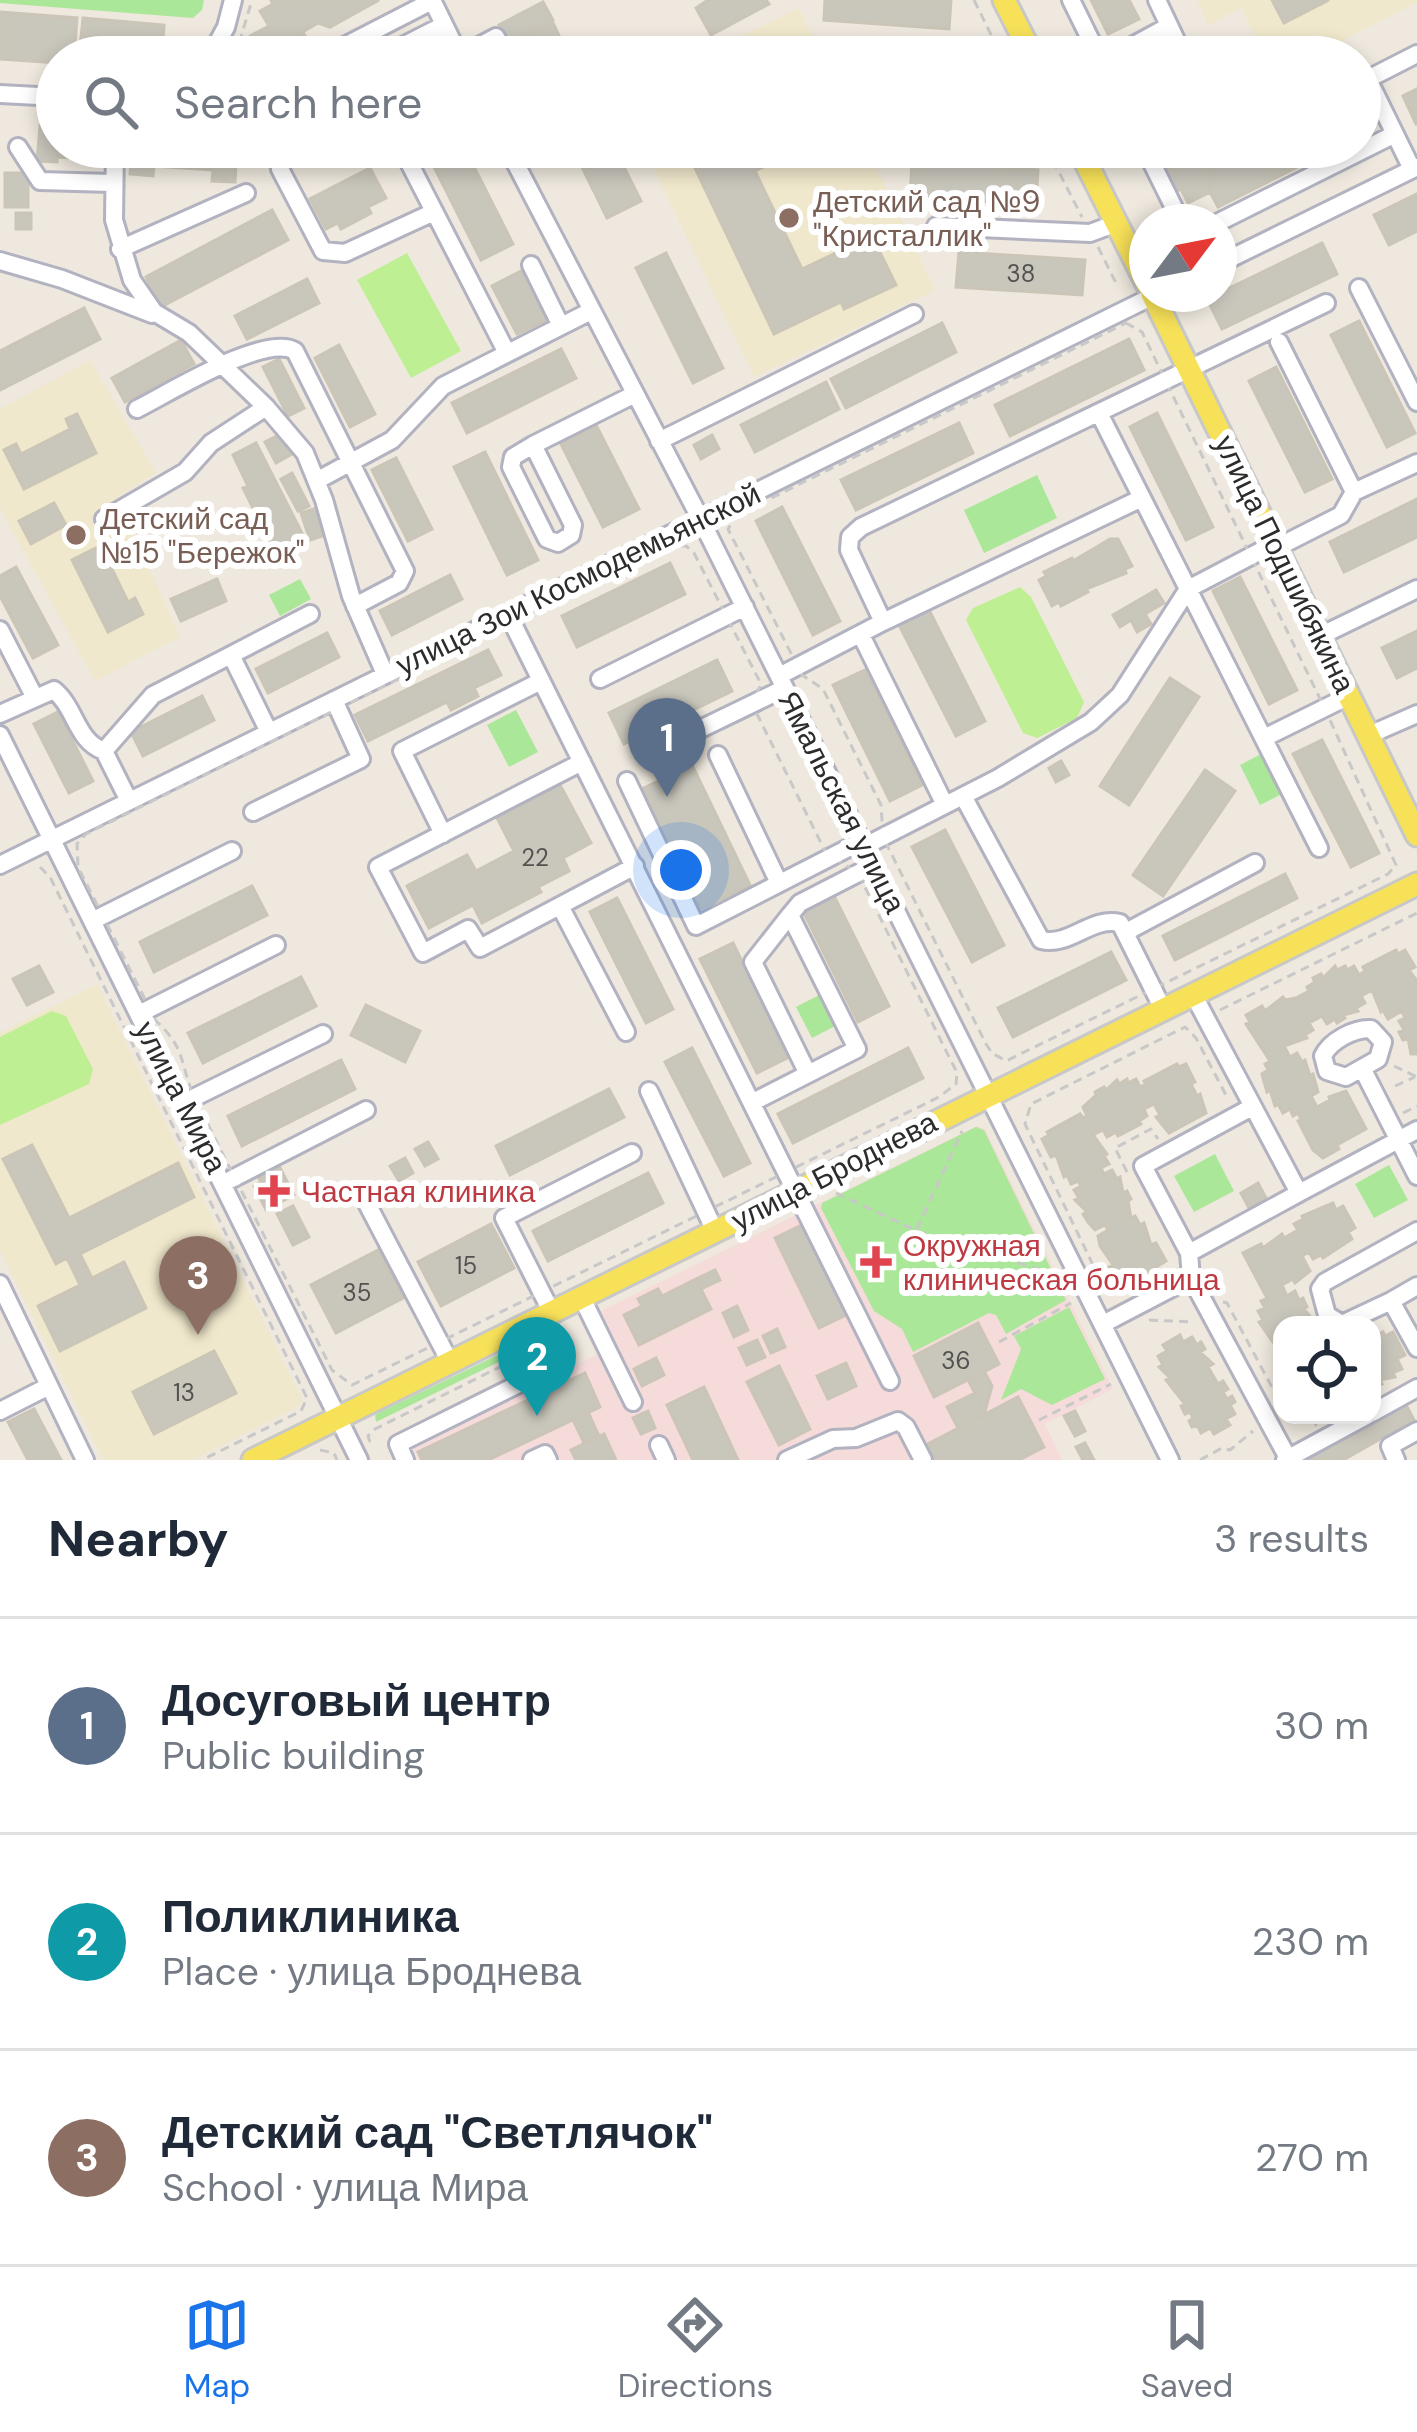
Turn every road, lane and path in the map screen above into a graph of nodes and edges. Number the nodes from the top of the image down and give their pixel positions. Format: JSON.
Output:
{"nodes":[{"id":1,"x":233,"y":0,"type":"edge"},
{"id":2,"x":252,"y":0,"type":"edge"},
{"id":3,"x":432,"y":0,"type":"edge"},
{"id":4,"x":974,"y":0,"type":"edge"},
{"id":5,"x":1004,"y":0,"type":"edge"},
{"id":6,"x":1071,"y":0,"type":"edge"},
{"id":7,"x":1156,"y":0,"type":"edge"},
{"id":8,"x":444,"y":25,"type":"junction"},
{"id":9,"x":1169,"y":26,"type":"junction"},
{"id":10,"x":221,"y":36,"type":"edge"},
{"id":11,"x":241,"y":36,"type":"edge"},
{"id":12,"x":363,"y":36,"type":"edge"},
{"id":13,"x":422,"y":36,"type":"edge"},
{"id":14,"x":450,"y":36,"type":"edge"},
{"id":15,"x":992,"y":36,"type":"edge"},
{"id":16,"x":1022,"y":36,"type":"edge"},
{"id":17,"x":1089,"y":36,"type":"edge"},
{"id":18,"x":1151,"y":36,"type":"edge"},
{"id":19,"x":1174,"y":36,"type":"edge"},
{"id":20,"x":1417,"y":54,"type":"edge"},
{"id":21,"x":1381,"y":70,"type":"edge"},
{"id":22,"x":0,"y":94,"type":"edge"},
{"id":23,"x":36,"y":97,"type":"edge"},
{"id":24,"x":1381,"y":109,"type":"edge"},
{"id":25,"x":1395,"y":134,"type":"junction"},
{"id":26,"x":1381,"y":141,"type":"edge"},
{"id":27,"x":18,"y":147,"type":"dead end"},
{"id":28,"x":113,"y":168,"type":"edge"},
{"id":29,"x":281,"y":168,"type":"edge"},
{"id":30,"x":412,"y":168,"type":"edge"},
{"id":31,"x":518,"y":168,"type":"edge"},
{"id":32,"x":1089,"y":168,"type":"edge"},
{"id":33,"x":1154,"y":168,"type":"edge"},
{"id":34,"x":1327,"y":168,"type":"edge"},
{"id":35,"x":1414,"y":168,"type":"edge"},
{"id":36,"x":112,"y":183,"type":"junction"},
{"id":37,"x":246,"y":193,"type":"dead end"},
{"id":38,"x":1172,"y":204,"type":"edge"},
{"id":39,"x":434,"y":212,"type":"junction"},
{"id":40,"x":1237,"y":213,"type":"edge"},
{"id":41,"x":1117,"y":223,"type":"junction"},
{"id":42,"x":936,"y":226,"type":"dead end"},
{"id":43,"x":1129,"y":247,"type":"edge"},
{"id":44,"x":121,"y":249,"type":"junction"},
{"id":45,"x":1237,"y":255,"type":"edge"},
{"id":46,"x":0,"y":261,"type":"edge"},
{"id":47,"x":531,"y":265,"type":"dead end"},
{"id":48,"x":1359,"y":288,"type":"dead end"},
{"id":49,"x":1326,"y":303,"type":"dead end"},
{"id":50,"x":1129,"y":304,"type":"edge"},
{"id":51,"x":591,"y":310,"type":"junction"},
{"id":52,"x":1162,"y":312,"type":"edge"},
{"id":53,"x":914,"y":314,"type":"dead end"},
{"id":54,"x":164,"y":319,"type":"junction"},
{"id":55,"x":561,"y":326,"type":"junction"},
{"id":56,"x":1280,"y":343,"type":"dead end"},
{"id":57,"x":507,"y":353,"type":"junction"},
{"id":58,"x":222,"y":366,"type":"junction"},
{"id":59,"x":1189,"y":369,"type":"junction"},
{"id":60,"x":1164,"y":381,"type":"junction"},
{"id":61,"x":634,"y":394,"type":"junction"},
{"id":62,"x":1417,"y":403,"type":"edge"},
{"id":63,"x":266,"y":407,"type":"junction"},
{"id":64,"x":137,"y":410,"type":"dead end"},
{"id":65,"x":1099,"y":413,"type":"junction"},
{"id":66,"x":659,"y":441,"type":"junction"},
{"id":67,"x":533,"y":445,"type":"junction"},
{"id":68,"x":352,"y":463,"type":"junction"},
{"id":69,"x":1417,"y":463,"type":"edge"},
{"id":70,"x":318,"y":480,"type":"junction"},
{"id":71,"x":1354,"y":492,"type":"junction"},
{"id":72,"x":1142,"y":498,"type":"junction"},
{"id":73,"x":700,"y":518,"type":"junction"},
{"id":74,"x":104,"y":519,"type":"dead end"},
{"id":75,"x":1275,"y":546,"type":"junction"},
{"id":76,"x":1249,"y":556,"type":"junction"},
{"id":77,"x":1188,"y":589,"type":"junction"},
{"id":78,"x":1417,"y":589,"type":"edge"},
{"id":79,"x":355,"y":606,"type":"junction"},
{"id":80,"x":745,"y":607,"type":"junction"},
{"id":81,"x":310,"y":614,"type":"dead end"},
{"id":82,"x":726,"y":616,"type":"junction"},
{"id":83,"x":510,"y":619,"type":"junction"},
{"id":84,"x":884,"y":622,"type":"junction"},
{"id":85,"x":0,"y":630,"type":"edge"},
{"id":86,"x":860,"y":635,"type":"junction"},
{"id":87,"x":1320,"y":636,"type":"junction"},
{"id":88,"x":231,"y":655,"type":"junction"},
{"id":89,"x":798,"y":667,"type":"junction"},
{"id":90,"x":385,"y":674,"type":"junction"},
{"id":91,"x":600,"y":680,"type":"dead end"},
{"id":92,"x":541,"y":681,"type":"junction"},
{"id":93,"x":782,"y":682,"type":"junction"},
{"id":94,"x":34,"y":696,"type":"junction"},
{"id":95,"x":1349,"y":696,"type":"junction"},
{"id":96,"x":336,"y":704,"type":"junction"},
{"id":97,"x":752,"y":704,"type":"junction"},
{"id":98,"x":1324,"y":707,"type":"junction"},
{"id":99,"x":0,"y":713,"type":"edge"},
{"id":100,"x":1416,"y":713,"type":"edge"},
{"id":101,"x":269,"y":732,"type":"junction"},
{"id":102,"x":0,"y":735,"type":"edge"},
{"id":103,"x":1369,"y":735,"type":"junction"},
{"id":104,"x":1264,"y":738,"type":"junction"},
{"id":105,"x":657,"y":750,"type":"dead end"},
{"id":106,"x":104,"y":751,"type":"junction"},
{"id":107,"x":718,"y":755,"type":"dead end"},
{"id":108,"x":582,"y":762,"type":"junction"},
{"id":109,"x":627,"y":781,"type":"dead end"},
{"id":110,"x":963,"y":796,"type":"junction"},
{"id":111,"x":129,"y":801,"type":"junction"},
{"id":112,"x":945,"y":805,"type":"junction"},
{"id":113,"x":253,"y":812,"type":"dead end"},
{"id":114,"x":442,"y":834,"type":"junction"},
{"id":115,"x":1417,"y":835,"type":"edge"},
{"id":116,"x":883,"y":837,"type":"junction"},
{"id":117,"x":52,"y":840,"type":"junction"},
{"id":118,"x":863,"y":844,"type":"junction"},
{"id":119,"x":1319,"y":848,"type":"dead end"},
{"id":120,"x":232,"y":851,"type":"dead end"},
{"id":121,"x":831,"y":856,"type":"junction"},
{"id":122,"x":1256,"y":863,"type":"dead end"},
{"id":123,"x":34,"y":864,"type":"dead end"},
{"id":124,"x":0,"y":865,"type":"edge"},
{"id":125,"x":634,"y":866,"type":"junction"},
{"id":126,"x":866,"y":869,"type":"junction"},
{"id":127,"x":779,"y":883,"type":"junction"},
{"id":128,"x":1417,"y":884,"type":"edge"},
{"id":129,"x":560,"y":906,"type":"junction"},
{"id":130,"x":1417,"y":913,"type":"edge"},
{"id":131,"x":790,"y":915,"type":"junction"},
{"id":132,"x":98,"y":919,"type":"junction"},
{"id":133,"x":1126,"y":932,"type":"junction"},
{"id":134,"x":276,"y":945,"type":"dead end"},
{"id":135,"x":1193,"y":994,"type":"junction"},
{"id":136,"x":1158,"y":999,"type":"junction"},
{"id":137,"x":144,"y":1012,"type":"junction"},
{"id":138,"x":1222,"y":1026,"type":"dead end"},
{"id":139,"x":626,"y":1032,"type":"dead end"},
{"id":140,"x":323,"y":1034,"type":"dead end"},
{"id":141,"x":1388,"y":1063,"type":"dead end"},
{"id":142,"x":1362,"y":1068,"type":"dead end"},
{"id":143,"x":808,"y":1074,"type":"junction"},
{"id":144,"x":1417,"y":1076,"type":"edge"},
{"id":145,"x":1395,"y":1086,"type":"dead end"},
{"id":146,"x":650,"y":1091,"type":"dead end"},
{"id":147,"x":987,"y":1095,"type":"junction"},
{"id":148,"x":189,"y":1100,"type":"junction"},
{"id":149,"x":753,"y":1102,"type":"junction"},
{"id":150,"x":1417,"y":1106,"type":"edge"},
{"id":151,"x":1252,"y":1107,"type":"junction"},
{"id":152,"x":366,"y":1110,"type":"dead end"},
{"id":153,"x":1398,"y":1116,"type":"dead end"},
{"id":154,"x":1417,"y":1130,"type":"edge"},
{"id":155,"x":958,"y":1133,"type":"dead end"},
{"id":156,"x":1399,"y":1140,"type":"junction"},
{"id":157,"x":632,"y":1153,"type":"dead end"},
{"id":158,"x":1417,"y":1176,"type":"edge"},
{"id":159,"x":230,"y":1180,"type":"junction"},
{"id":160,"x":798,"y":1191,"type":"junction"},
{"id":161,"x":1299,"y":1193,"type":"junction"},
{"id":162,"x":362,"y":1194,"type":"dead end"},
{"id":163,"x":711,"y":1222,"type":"junction"},
{"id":164,"x":917,"y":1231,"type":"junction"},
{"id":165,"x":1417,"y":1231,"type":"edge"},
{"id":166,"x":1189,"y":1253,"type":"junction"},
{"id":167,"x":1059,"y":1275,"type":"dead end"},
{"id":168,"x":1191,"y":1278,"type":"junction"},
{"id":169,"x":0,"y":1284,"type":"edge"},
{"id":170,"x":1417,"y":1286,"type":"edge"},
{"id":171,"x":581,"y":1296,"type":"junction"},
{"id":172,"x":1219,"y":1301,"type":"dead end"},
{"id":173,"x":1391,"y":1301,"type":"junction"},
{"id":174,"x":1072,"y":1302,"type":"dead end"},
{"id":175,"x":544,"y":1307,"type":"junction"},
{"id":176,"x":1131,"y":1319,"type":"dead end"},
{"id":177,"x":1207,"y":1322,"type":"dead end"},
{"id":178,"x":1103,"y":1324,"type":"junction"},
{"id":179,"x":550,"y":1342,"type":"junction"},
{"id":180,"x":999,"y":1342,"type":"dead end"},
{"id":181,"x":1417,"y":1348,"type":"edge"},
{"id":182,"x":445,"y":1352,"type":"junction"},
{"id":183,"x":890,"y":1381,"type":"dead end"},
{"id":184,"x":1113,"y":1383,"type":"dead end"},
{"id":185,"x":49,"y":1386,"type":"junction"},
{"id":186,"x":1417,"y":1388,"type":"edge"},
{"id":187,"x":1273,"y":1389,"type":"edge"},
{"id":188,"x":633,"y":1402,"type":"dead end"},
{"id":189,"x":1381,"y":1408,"type":"edge"},
{"id":190,"x":0,"y":1411,"type":"edge"},
{"id":191,"x":338,"y":1418,"type":"junction"},
{"id":192,"x":1039,"y":1420,"type":"dead end"},
{"id":193,"x":1315,"y":1424,"type":"edge"},
{"id":194,"x":1352,"y":1424,"type":"edge"},
{"id":195,"x":1262,"y":1426,"type":"dead end"},
{"id":196,"x":1417,"y":1430,"type":"edge"},
{"id":197,"x":1313,"y":1435,"type":"dead end"},
{"id":198,"x":371,"y":1444,"type":"dead end"},
{"id":199,"x":316,"y":1450,"type":"dead end"},
{"id":200,"x":1287,"y":1459,"type":"edge"},
{"id":201,"x":85,"y":1460,"type":"edge"},
{"id":202,"x":202,"y":1460,"type":"edge"},
{"id":203,"x":253,"y":1460,"type":"edge"},
{"id":204,"x":337,"y":1460,"type":"edge"},
{"id":205,"x":359,"y":1460,"type":"edge"},
{"id":206,"x":405,"y":1460,"type":"edge"},
{"id":207,"x":532,"y":1460,"type":"edge"},
{"id":208,"x":548,"y":1460,"type":"edge"},
{"id":209,"x":787,"y":1460,"type":"edge"},
{"id":210,"x":923,"y":1460,"type":"edge"},
{"id":211,"x":1170,"y":1460,"type":"edge"},
{"id":212,"x":1200,"y":1460,"type":"edge"},
{"id":213,"x":1396,"y":1460,"type":"edge"}],
"edges":[{"from":1,"to":10,"type":"street"},
{"from":2,"to":11,"type":"path"},
{"from":3,"to":8,"type":"street"},
{"from":3,"to":12,"type":"street"},
{"from":4,"to":15,"type":"path"},
{"from":5,"to":16,"type":"main road"},
{"from":6,"to":17,"type":"street"},
{"from":7,"to":9,"type":"street"},
{"from":8,"to":13,"type":"street"},
{"from":8,"to":14,"type":"street"},
{"from":9,"to":18,"type":"street"},
{"from":9,"to":19,"type":"street"},
{"from":20,"to":21,"type":"street"},
{"from":22,"to":23,"type":"street"},
{"from":24,"to":25,"type":"street"},
{"from":25,"to":26,"type":"street"},
{"from":25,"to":35,"type":"street"},
{"from":27,"to":36,"type":"street"},
{"from":28,"to":36,"type":"street"},
{"from":29,"to":39,"type":"street"},
{"from":30,"to":39,"type":"street"},
{"from":31,"to":51,"type":"street","name":"Ямальская улица"},
{"from":32,"to":41,"type":"main road","name":"улица Подшибякина"},
{"from":33,"to":38,"type":"street"},
{"from":34,"to":40,"type":"street"},
{"from":35,"to":45,"type":"street"},
{"from":36,"to":44,"type":"street"},
{"from":37,"to":44,"type":"street"},
{"from":39,"to":57,"type":"street"},
{"from":41,"to":42,"type":"street"},
{"from":41,"to":43,"type":"main road","name":"улица Подшибякина"},
{"from":44,"to":54,"type":"street"},
{"from":46,"to":54,"type":"street"},
{"from":47,"to":55,"type":"street"},
{"from":48,"to":62,"type":"street"},
{"from":49,"to":59,"type":"street"},
{"from":50,"to":73,"type":"street","name":"улица Зои Космодемьянской"},
{"from":51,"to":55,"type":"street"},
{"from":51,"to":61,"type":"street","name":"Ямальская улица"},
{"from":52,"to":59,"type":"main road","name":"улица Подшибякина"},
{"from":53,"to":66,"type":"street"},
{"from":54,"to":58,"type":"street"},
{"from":55,"to":57,"type":"street"},
{"from":56,"to":71,"type":"street"},
{"from":57,"to":68,"type":"street"},
{"from":58,"to":63,"type":"street"},
{"from":58,"to":64,"type":"street"},
{"from":58,"to":68,"type":"street"},
{"from":59,"to":60,"type":"street"},
{"from":59,"to":75,"type":"main road","name":"улица Подшибякина"},
{"from":60,"to":65,"type":"street"},
{"from":60,"to":76,"type":"path"},
{"from":60,"to":89,"type":"path"},
{"from":61,"to":66,"type":"street","name":"Ямальская улица"},
{"from":61,"to":67,"type":"street"},
{"from":63,"to":70,"type":"street"},
{"from":63,"to":74,"type":"street"},
{"from":65,"to":72,"type":"street"},
{"from":65,"to":84,"type":"street"},
{"from":66,"to":73,"type":"street","name":"Ямальская улица"},
{"from":67,"to":67,"type":"street"},
{"from":68,"to":70,"type":"street"},
{"from":68,"to":79,"type":"street"},
{"from":69,"to":71,"type":"street"},
{"from":70,"to":79,"type":"street"},
{"from":71,"to":75,"type":"street"},
{"from":72,"to":77,"type":"street"},
{"from":72,"to":84,"type":"street"},
{"from":73,"to":80,"type":"street","name":"Ямальская улица"},
{"from":73,"to":83,"type":"street","name":"улица Зои Космодемьянской"},
{"from":75,"to":76,"type":"street"},
{"from":75,"to":87,"type":"main road","name":"улица Подшибякина"},
{"from":76,"to":77,"type":"street"},
{"from":76,"to":98,"type":"path"},
{"from":77,"to":104,"type":"street"},
{"from":77,"to":110,"type":"street"},
{"from":78,"to":87,"type":"street"},
{"from":79,"to":90,"type":"street"},
{"from":80,"to":82,"type":"street"},
{"from":80,"to":93,"type":"street","name":"Ямальская улица"},
{"from":81,"to":88,"type":"street"},
{"from":82,"to":83,"type":"path"},
{"from":82,"to":91,"type":"street"},
{"from":82,"to":97,"type":"path"},
{"from":83,"to":90,"type":"street","name":"улица Зои Космодемьянской"},
{"from":83,"to":92,"type":"street"},
{"from":83,"to":96,"type":"path"},
{"from":84,"to":86,"type":"street"},
{"from":85,"to":94,"type":"street"},
{"from":86,"to":89,"type":"street"},
{"from":86,"to":112,"type":"street"},
{"from":87,"to":95,"type":"main road","name":"улица Подшибякина"},
{"from":88,"to":101,"type":"street"},
{"from":88,"to":106,"type":"street"},
{"from":89,"to":93,"type":"street"},
{"from":89,"to":116,"type":"path"},
{"from":90,"to":96,"type":"street","name":"улица Зои Космодемьянской"},
{"from":92,"to":108,"type":"street"},
{"from":92,"to":114,"type":"street"},
{"from":93,"to":97,"type":"street"},
{"from":93,"to":118,"type":"street","name":"Ямальская улица"},
{"from":94,"to":99,"type":"street"},
{"from":94,"to":106,"type":"street"},
{"from":95,"to":98,"type":"street"},
{"from":95,"to":103,"type":"main road","name":"улица Подшибякина"},
{"from":96,"to":101,"type":"street","name":"улица Зои Космодемьянской"},
{"from":96,"to":113,"type":"street"},
{"from":96,"to":132,"type":"path"},
{"from":97,"to":105,"type":"street"},
{"from":97,"to":121,"type":"path"},
{"from":98,"to":104,"type":"street"},
{"from":98,"to":136,"type":"path"},
{"from":100,"to":103,"type":"street"},
{"from":101,"to":111,"type":"street","name":"улица Зои Космодемьянской"},
{"from":102,"to":117,"type":"street","name":"улица Мира"},
{"from":103,"to":115,"type":"main road","name":"улица Подшибякина"},
{"from":104,"to":119,"type":"street"},
{"from":106,"to":111,"type":"street"},
{"from":107,"to":127,"type":"street"},
{"from":108,"to":114,"type":"street"},
{"from":108,"to":125,"type":"street"},
{"from":109,"to":127,"type":"street"},
{"from":110,"to":112,"type":"street"},
{"from":110,"to":133,"type":"street"},
{"from":111,"to":117,"type":"street","name":"улица Зои Космодемьянской"},
{"from":112,"to":116,"type":"street"},
{"from":114,"to":129,"type":"street"},
{"from":116,"to":118,"type":"street"},
{"from":116,"to":136,"type":"path"},
{"from":117,"to":124,"type":"street","name":"улица Зои Космодемьянской"},
{"from":117,"to":132,"type":"street","name":"улица Мира"},
{"from":118,"to":121,"type":"street"},
{"from":118,"to":126,"type":"street","name":"Ямальская улица"},
{"from":120,"to":132,"type":"street"},
{"from":121,"to":126,"type":"path"},
{"from":121,"to":127,"type":"street"},
{"from":122,"to":133,"type":"street"},
{"from":123,"to":202,"type":"path"},
{"from":125,"to":129,"type":"street"},
{"from":125,"to":149,"type":"street"},
{"from":126,"to":131,"type":"street"},
{"from":126,"to":147,"type":"street","name":"Ямальская улица"},
{"from":126,"to":160,"type":"path"},
{"from":128,"to":135,"type":"main road","name":"улица Броднева"},
{"from":129,"to":139,"type":"street"},
{"from":130,"to":138,"type":"path"},
{"from":131,"to":143,"type":"street"},
{"from":131,"to":143,"type":"street"},
{"from":132,"to":137,"type":"street","name":"улица Мира"},
{"from":132,"to":137,"type":"path"},
{"from":133,"to":136,"type":"street"},
{"from":134,"to":137,"type":"street"},
{"from":135,"to":136,"type":"main road","name":"улица Броднева"},
{"from":135,"to":151,"type":"street"},
{"from":136,"to":147,"type":"main road","name":"улица Броднева"},
{"from":137,"to":148,"type":"street","name":"улица Мира"},
{"from":137,"to":148,"type":"path"},
{"from":140,"to":148,"type":"street"},
{"from":141,"to":144,"type":"path"},
{"from":142,"to":156,"type":"street"},
{"from":143,"to":149,"type":"street"},
{"from":144,"to":145,"type":"path"},
{"from":146,"to":163,"type":"street"},
{"from":147,"to":160,"type":"main road","name":"улица Броднева"},
{"from":147,"to":178,"type":"street","name":"Ямальская улица"},
{"from":148,"to":159,"type":"street","name":"улица Мира"},
{"from":148,"to":159,"type":"path"},
{"from":149,"to":160,"type":"street"},
{"from":150,"to":153,"type":"path"},
{"from":151,"to":161,"type":"street"},
{"from":151,"to":166,"type":"street"},
{"from":152,"to":159,"type":"street"},
{"from":154,"to":156,"type":"street"},
{"from":155,"to":164,"type":"path"},
{"from":156,"to":158,"type":"street"},
{"from":156,"to":161,"type":"street"},
{"from":157,"to":175,"type":"street"},
{"from":159,"to":182,"type":"path"},
{"from":159,"to":191,"type":"street","name":"улица Мира"},
{"from":160,"to":163,"type":"main road","name":"улица Броднева"},
{"from":160,"to":163,"type":"path"},
{"from":160,"to":164,"type":"path"},
{"from":160,"to":183,"type":"street"},
{"from":161,"to":166,"type":"street"},
{"from":162,"to":182,"type":"street"},
{"from":163,"to":171,"type":"main road","name":"улица Броднева"},
{"from":163,"to":175,"type":"path"},
{"from":164,"to":167,"type":"path"},
{"from":165,"to":173,"type":"street"},
{"from":166,"to":168,"type":"street"},
{"from":168,"to":178,"type":"street"},
{"from":168,"to":200,"type":"street"},
{"from":169,"to":185,"type":"street"},
{"from":170,"to":173,"type":"street"},
{"from":171,"to":175,"type":"main road","name":"улица Броднева"},
{"from":171,"to":188,"type":"street"},
{"from":172,"to":187,"type":"path"},
{"from":173,"to":181,"type":"street"},
{"from":174,"to":180,"type":"path"},
{"from":175,"to":179,"type":"street"},
{"from":175,"to":182,"type":"main road","name":"улица Броднева"},
{"from":175,"to":182,"type":"path"},
{"from":176,"to":177,"type":"path"},
{"from":178,"to":211,"type":"street","name":"Ямальская улица"},
{"from":179,"to":198,"type":"path"},
{"from":179,"to":206,"type":"street"},
{"from":182,"to":191,"type":"main road","name":"улица Броднева"},
{"from":184,"to":192,"type":"path"},
{"from":185,"to":190,"type":"street"},
{"from":185,"to":201,"type":"street"},
{"from":186,"to":189,"type":"street"},
{"from":191,"to":203,"type":"main road","name":"улица Броднева"},
{"from":191,"to":205,"type":"street","name":"улица Мира"},
{"from":193,"to":197,"type":"path"},
{"from":194,"to":200,"type":"street"},
{"from":195,"to":212,"type":"path"},
{"from":196,"to":213,"type":"street"},
{"from":199,"to":204,"type":"path"},
{"from":207,"to":208,"type":"street"},
{"from":209,"to":210,"type":"street"}]}
